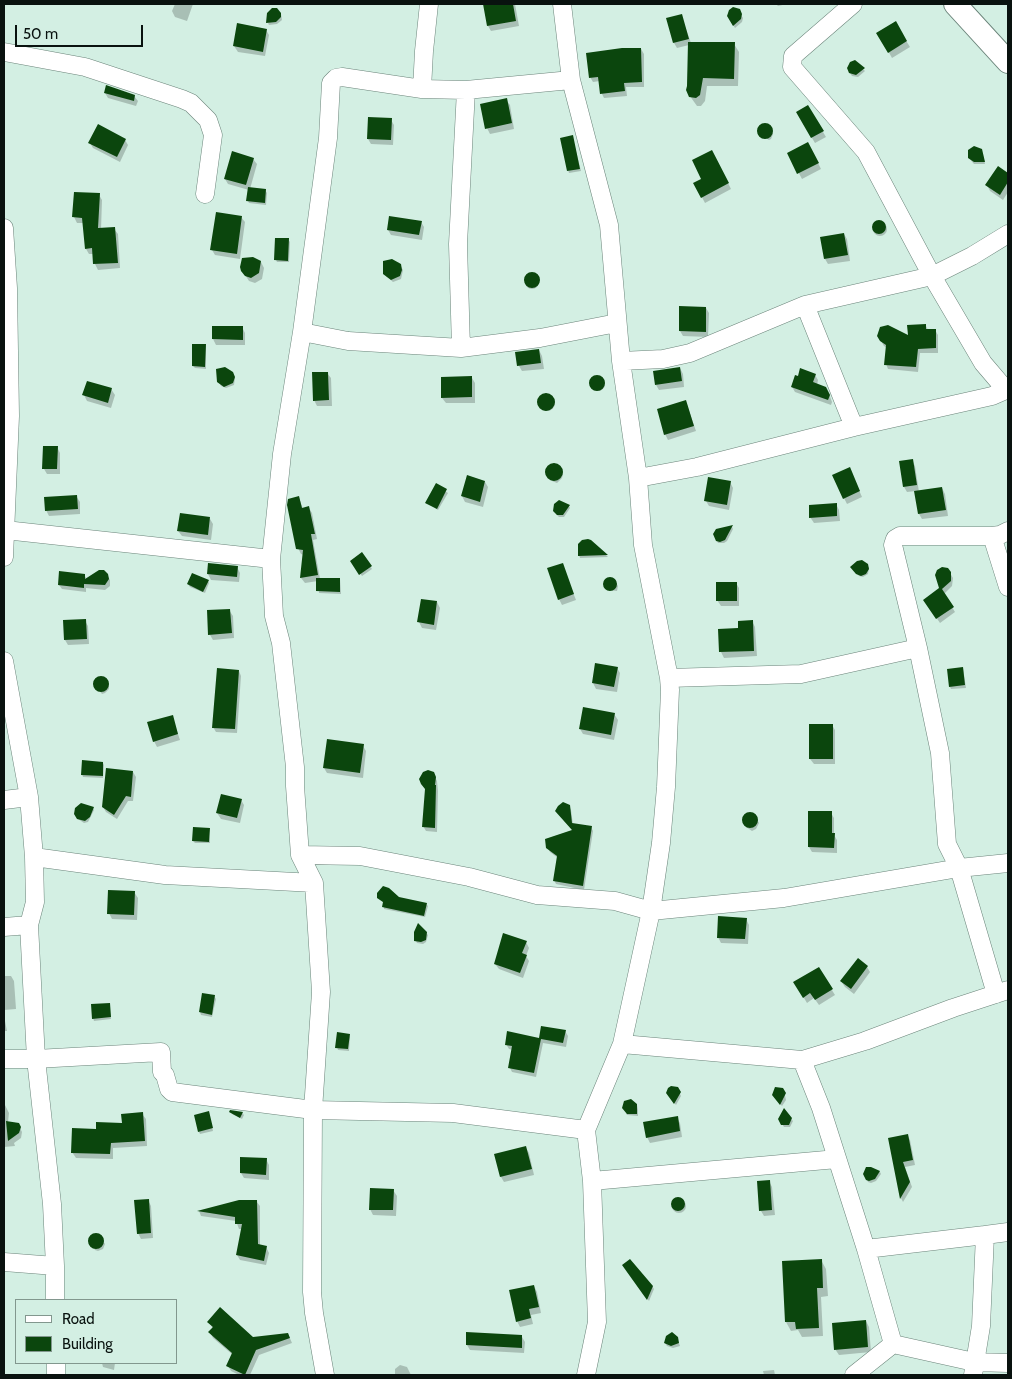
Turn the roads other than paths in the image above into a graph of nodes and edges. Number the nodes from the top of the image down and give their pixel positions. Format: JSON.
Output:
{"nodes":[{"id":1,"x":429,"y":4,"type":"edge"},
{"id":2,"x":562,"y":4,"type":"edge"},
{"id":3,"x":853,"y":4,"type":"edge"},
{"id":4,"x":955,"y":4,"type":"edge"},
{"id":5,"x":4,"y":52,"type":"edge"},
{"id":6,"x":1008,"y":62,"type":"edge"},
{"id":7,"x":571,"y":80,"type":"junction"},
{"id":8,"x":422,"y":89,"type":"junction"},
{"id":9,"x":466,"y":90,"type":"junction"},
{"id":10,"x":205,"y":194,"type":"dead end"},
{"id":11,"x":4,"y":228,"type":"edge"},
{"id":12,"x":1008,"y":234,"type":"edge"},
{"id":13,"x":932,"y":276,"type":"junction"},
{"id":14,"x":805,"y":305,"type":"junction"},
{"id":15,"x":617,"y":323,"type":"junction"},
{"id":16,"x":302,"y":332,"type":"junction"},
{"id":17,"x":6,"y":348,"type":"edge"},
{"id":18,"x":461,"y":348,"type":"junction"},
{"id":19,"x":621,"y":361,"type":"junction"},
{"id":20,"x":1007,"y":390,"type":"edge"},
{"id":21,"x":854,"y":427,"type":"junction"},
{"id":22,"x":638,"y":478,"type":"junction"},
{"id":23,"x":5,"y":530,"type":"junction"},
{"id":24,"x":1000,"y":533,"type":"edge"},
{"id":25,"x":4,"y":556,"type":"edge"},
{"id":26,"x":271,"y":559,"type":"junction"},
{"id":27,"x":1008,"y":586,"type":"edge"},
{"id":28,"x":918,"y":648,"type":"junction"},
{"id":29,"x":4,"y":661,"type":"edge"},
{"id":30,"x":669,"y":678,"type":"junction"},
{"id":31,"x":29,"y":797,"type":"junction"},
{"id":32,"x":4,"y":800,"type":"edge"},
{"id":33,"x":300,"y":855,"type":"junction"},
{"id":34,"x":34,"y":856,"type":"junction"},
{"id":35,"x":1008,"y":863,"type":"edge"},
{"id":36,"x":958,"y":868,"type":"junction"},
{"id":37,"x":314,"y":883,"type":"junction"},
{"id":38,"x":651,"y":911,"type":"junction"},
{"id":39,"x":30,"y":925,"type":"junction"},
{"id":40,"x":4,"y":926,"type":"edge"},
{"id":41,"x":1002,"y":992,"type":"edge"},
{"id":42,"x":622,"y":1044,"type":"junction"},
{"id":43,"x":4,"y":1059,"type":"edge"},
{"id":44,"x":36,"y":1059,"type":"junction"},
{"id":45,"x":802,"y":1060,"type":"junction"},
{"id":46,"x":313,"y":1110,"type":"junction"},
{"id":47,"x":586,"y":1130,"type":"junction"},
{"id":48,"x":838,"y":1159,"type":"junction"},
{"id":49,"x":592,"y":1181,"type":"junction"},
{"id":50,"x":1008,"y":1232,"type":"edge"},
{"id":51,"x":985,"y":1235,"type":"junction"},
{"id":52,"x":866,"y":1249,"type":"junction"},
{"id":53,"x":4,"y":1262,"type":"edge"},
{"id":54,"x":55,"y":1266,"type":"junction"},
{"id":55,"x":55,"y":1299,"type":"edge"},
{"id":56,"x":893,"y":1344,"type":"junction"},
{"id":57,"x":1008,"y":1363,"type":"edge"},
{"id":58,"x":974,"y":1369,"type":"edge"},
{"id":59,"x":326,"y":1375,"type":"edge"},
{"id":60,"x":586,"y":1375,"type":"edge"},
{"id":61,"x":854,"y":1375,"type":"edge"}],
"edges":[{"from":1,"to":8,"type":"street"},
{"from":2,"to":7,"type":"street"},
{"from":3,"to":13,"type":"street"},
{"from":4,"to":6,"type":"street"},
{"from":5,"to":10,"type":"street"},
{"from":7,"to":9,"type":"street"},
{"from":7,"to":15,"type":"street"},
{"from":8,"to":9,"type":"street"},
{"from":8,"to":16,"type":"street"},
{"from":9,"to":18,"type":"street"},
{"from":11,"to":17,"type":"street"},
{"from":12,"to":13,"type":"street"},
{"from":13,"to":14,"type":"street"},
{"from":13,"to":20,"type":"street"},
{"from":14,"to":19,"type":"street"},
{"from":14,"to":21,"type":"street"},
{"from":15,"to":18,"type":"street"},
{"from":15,"to":19,"type":"street"},
{"from":16,"to":18,"type":"street"},
{"from":16,"to":26,"type":"street"},
{"from":17,"to":23,"type":"street"},
{"from":19,"to":22,"type":"street"},
{"from":20,"to":21,"type":"street"},
{"from":21,"to":22,"type":"street"},
{"from":22,"to":30,"type":"street"},
{"from":23,"to":25,"type":"street"},
{"from":23,"to":26,"type":"street"},
{"from":24,"to":27,"type":"street"},
{"from":24,"to":28,"type":"street"},
{"from":26,"to":33,"type":"street"},
{"from":28,"to":30,"type":"street"},
{"from":28,"to":36,"type":"street"},
{"from":29,"to":31,"type":"street"},
{"from":30,"to":38,"type":"street"},
{"from":31,"to":32,"type":"street"},
{"from":31,"to":34,"type":"street"},
{"from":33,"to":37,"type":"street"},
{"from":33,"to":38,"type":"street"},
{"from":34,"to":37,"type":"street"},
{"from":34,"to":39,"type":"street"},
{"from":35,"to":36,"type":"street"},
{"from":36,"to":38,"type":"street"},
{"from":36,"to":41,"type":"street"},
{"from":37,"to":46,"type":"street"},
{"from":38,"to":42,"type":"street"},
{"from":39,"to":40,"type":"street"},
{"from":39,"to":44,"type":"street"},
{"from":41,"to":45,"type":"street"},
{"from":42,"to":45,"type":"street"},
{"from":42,"to":47,"type":"street"},
{"from":43,"to":44,"type":"street"},
{"from":44,"to":46,"type":"street"},
{"from":44,"to":54,"type":"street"},
{"from":45,"to":48,"type":"street"},
{"from":46,"to":47,"type":"street"},
{"from":46,"to":59,"type":"street"},
{"from":47,"to":49,"type":"street"},
{"from":48,"to":49,"type":"street"},
{"from":48,"to":52,"type":"street"},
{"from":49,"to":60,"type":"street"},
{"from":50,"to":51,"type":"street"},
{"from":51,"to":52,"type":"street"},
{"from":51,"to":58,"type":"street"},
{"from":52,"to":56,"type":"street"},
{"from":53,"to":54,"type":"street"},
{"from":54,"to":55,"type":"street"},
{"from":56,"to":58,"type":"street"},
{"from":56,"to":61,"type":"street"},
{"from":57,"to":58,"type":"street"}]}
